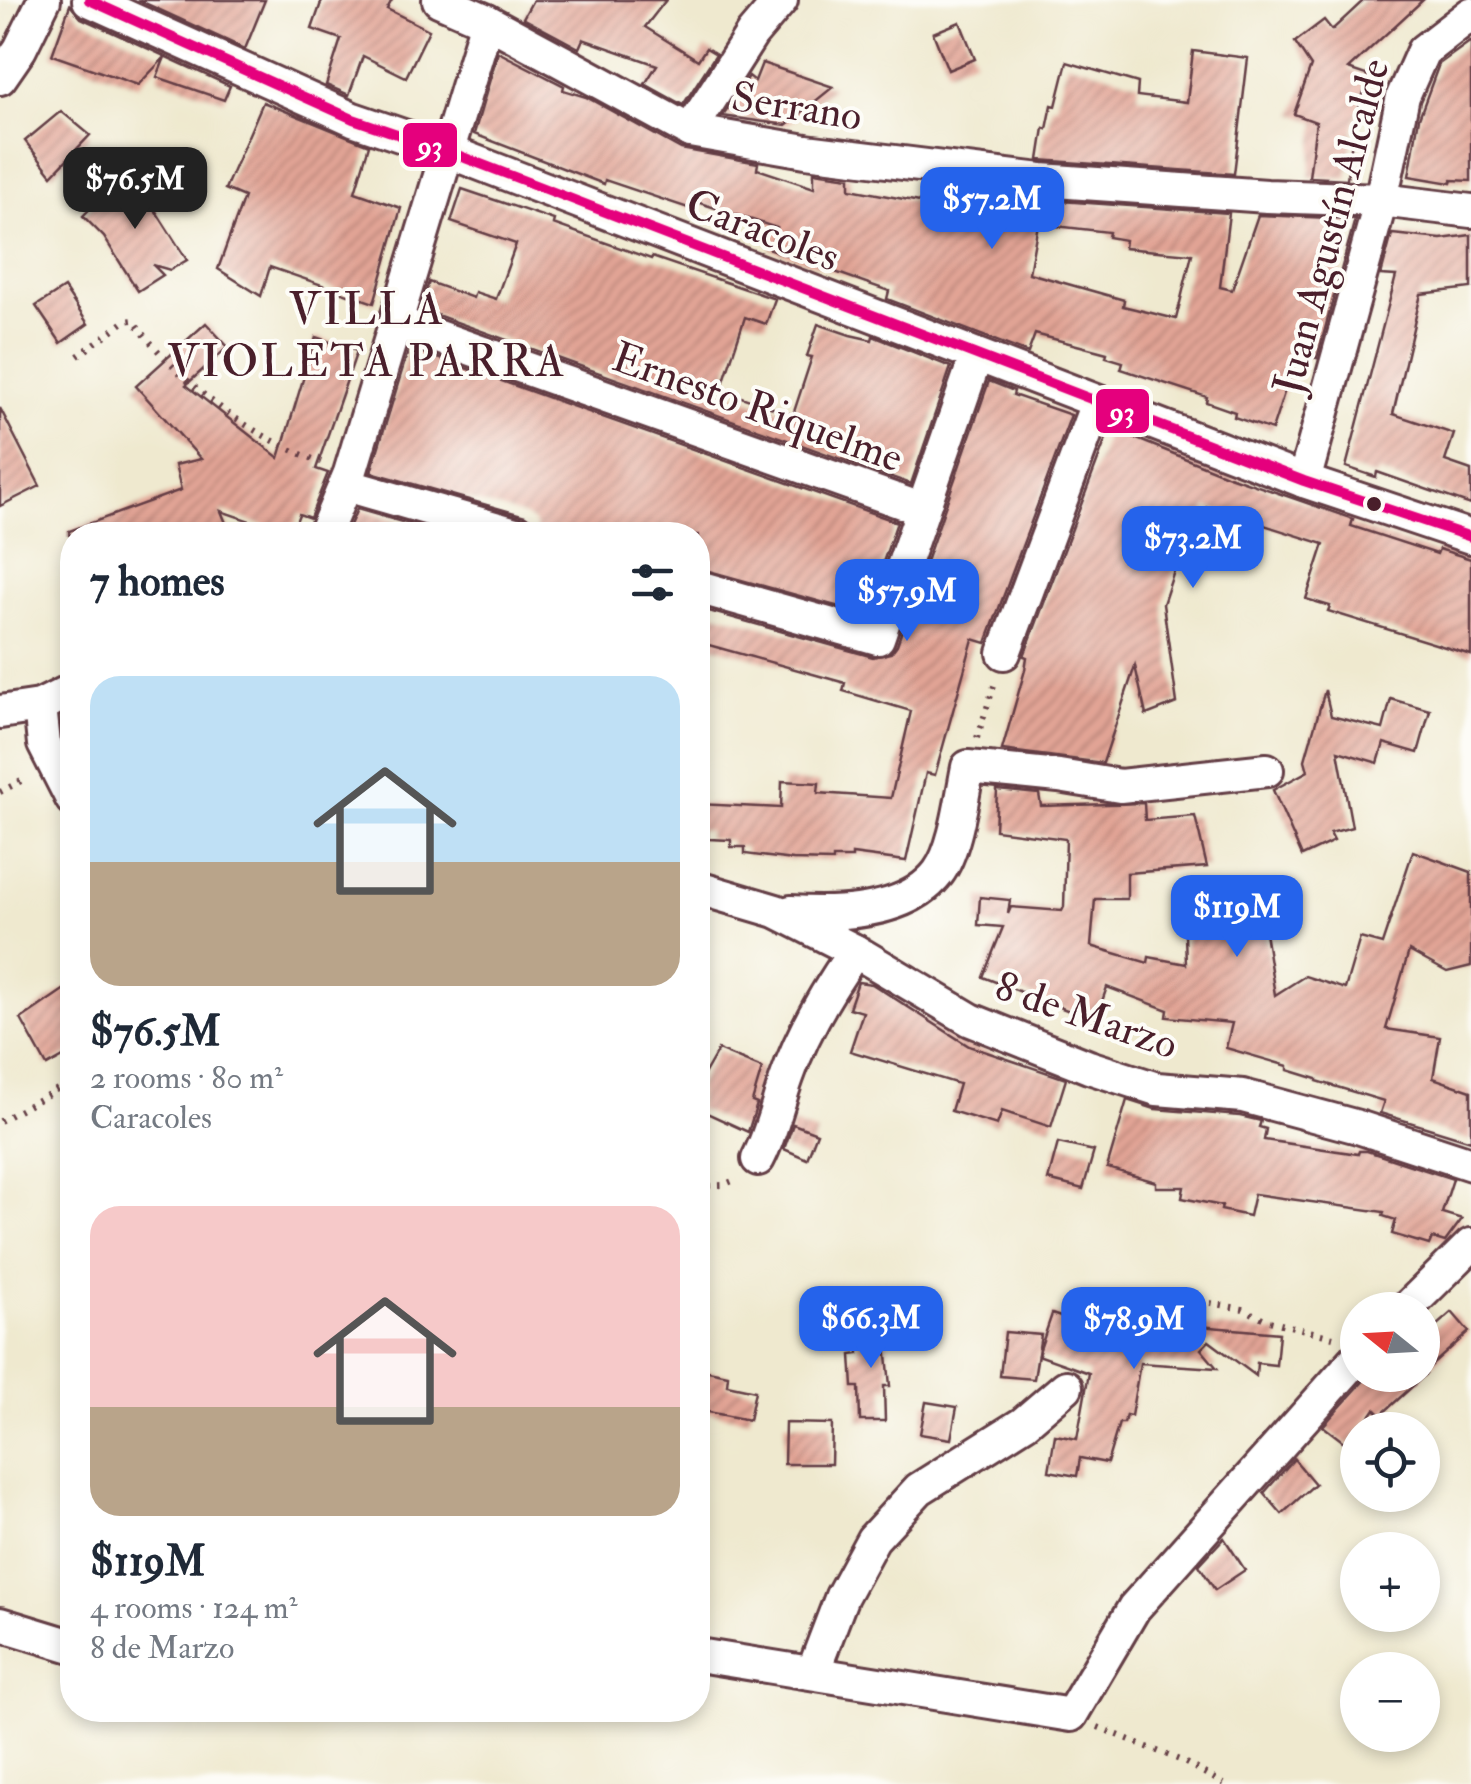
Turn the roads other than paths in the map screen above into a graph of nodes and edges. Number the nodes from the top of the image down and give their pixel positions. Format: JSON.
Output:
{"nodes":[{"id":1,"x":44,"y":0,"type":"edge"},
{"id":2,"x":89,"y":0,"type":"edge"},
{"id":3,"x":439,"y":0,"type":"edge"},
{"id":4,"x":782,"y":0,"type":"edge"},
{"id":5,"x":1471,"y":14,"type":"edge"},
{"id":6,"x":487,"y":21,"type":"junction"},
{"id":7,"x":0,"y":78,"type":"edge"},
{"id":8,"x":690,"y":131,"type":"junction"},
{"id":9,"x":447,"y":151,"type":"junction"},
{"id":10,"x":1380,"y":200,"type":"junction"},
{"id":11,"x":1471,"y":211,"type":"edge"},
{"id":12,"x":396,"y":322,"type":"junction"},
{"id":13,"x":976,"y":357,"type":"junction"},
{"id":14,"x":1097,"y":403,"type":"junction"},
{"id":15,"x":348,"y":479,"type":"junction"},
{"id":16,"x":1304,"y":481,"type":"junction"},
{"id":17,"x":922,"y":509,"type":"junction"},
{"id":18,"x":330,"y":522,"type":"edge"},
{"id":19,"x":479,"y":522,"type":"edge"},
{"id":20,"x":1471,"y":537,"type":"edge"},
{"id":21,"x":710,"y":590,"type":"edge"},
{"id":22,"x":1004,"y":654,"type":"road end"},
{"id":23,"x":60,"y":696,"type":"edge"},
{"id":24,"x":40,"y":706,"type":"junction"},
{"id":25,"x":0,"y":712,"type":"edge"},
{"id":26,"x":1267,"y":770,"type":"dead end"},
{"id":27,"x":60,"y":775,"type":"edge"},
{"id":28,"x":710,"y":892,"type":"edge"},
{"id":29,"x":776,"y":911,"type":"junction"},
{"id":30,"x":856,"y":951,"type":"junction"},
{"id":31,"x":758,"y":1159,"type":"dead end"},
{"id":32,"x":1471,"y":1164,"type":"edge"},
{"id":33,"x":1471,"y":1245,"type":"edge"},
{"id":34,"x":1423,"y":1292,"type":"edge"},
{"id":35,"x":1340,"y":1358,"type":"edge"},
{"id":36,"x":1066,"y":1387,"type":"dead end"},
{"id":37,"x":0,"y":1624,"type":"edge"},
{"id":38,"x":60,"y":1642,"type":"edge"},
{"id":39,"x":710,"y":1657,"type":"edge"},
{"id":40,"x":812,"y":1672,"type":"junction"}],
"edges":[{"from":1,"to":7,"type":"street"},
{"from":2,"to":9,"type":"street","name":"Caracoles"},
{"from":3,"to":6,"type":"street","name":"Serrano"},
{"from":4,"to":8,"type":"street"},
{"from":5,"to":10,"type":"street","name":"Juan Agustín Alcalde"},
{"from":6,"to":8,"type":"street","name":"Serrano"},
{"from":6,"to":9,"type":"street"},
{"from":8,"to":10,"type":"street","name":"Serrano"},
{"from":9,"to":12,"type":"street"},
{"from":9,"to":13,"type":"street","name":"Caracoles"},
{"from":10,"to":11,"type":"street","name":"Serrano"},
{"from":10,"to":16,"type":"street","name":"Juan Agustín Alcalde"},
{"from":12,"to":15,"type":"street"},
{"from":12,"to":17,"type":"street","name":"Ernesto Riquelme"},
{"from":13,"to":14,"type":"street","name":"Caracoles"},
{"from":13,"to":17,"type":"street"},
{"from":14,"to":16,"type":"street","name":"Caracoles"},
{"from":14,"to":22,"type":"street"},
{"from":15,"to":18,"type":"street"},
{"from":15,"to":19,"type":"street"},
{"from":16,"to":20,"type":"street","name":"Caracoles"},
{"from":17,"to":21,"type":"street"},
{"from":23,"to":24,"type":"street"},
{"from":24,"to":25,"type":"street"},
{"from":24,"to":27,"type":"street"},
{"from":26,"to":29,"type":"street"},
{"from":28,"to":29,"type":"street","name":"8 de Marzo"},
{"from":29,"to":30,"type":"street","name":"8 de Marzo"},
{"from":30,"to":31,"type":"street"},
{"from":30,"to":32,"type":"street","name":"8 de Marzo"},
{"from":33,"to":34,"type":"street"},
{"from":35,"to":40,"type":"street"},
{"from":36,"to":40,"type":"street"},
{"from":37,"to":38,"type":"street"},
{"from":39,"to":40,"type":"street"}]}
